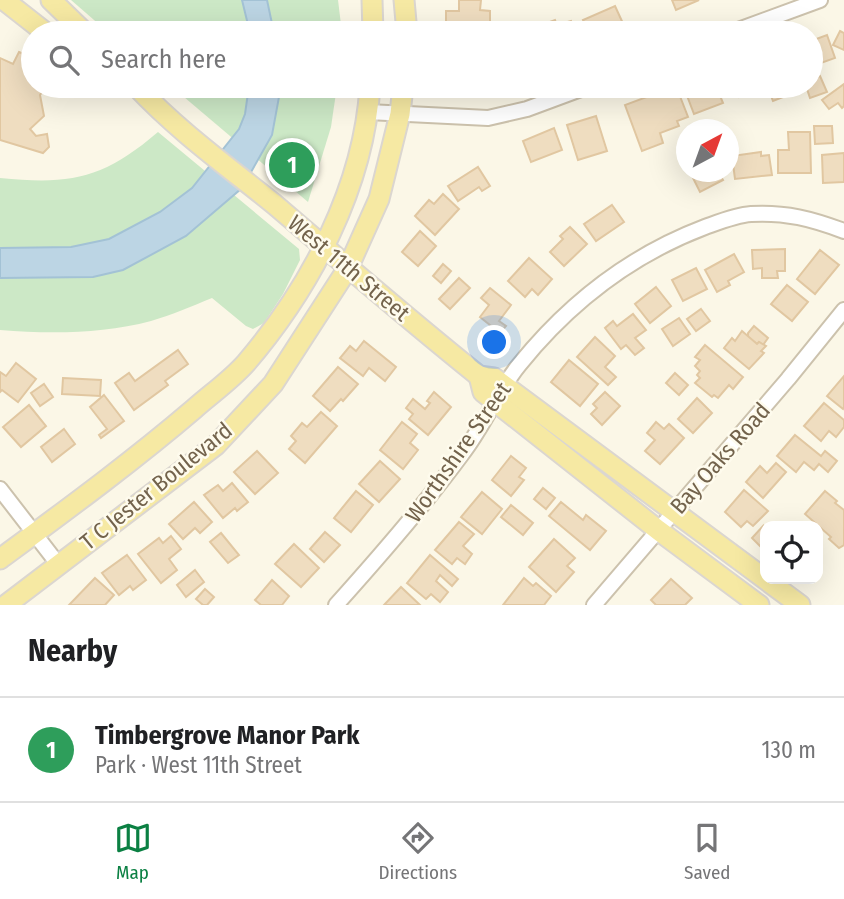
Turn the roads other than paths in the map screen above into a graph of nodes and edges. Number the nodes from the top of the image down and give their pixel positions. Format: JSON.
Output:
{"nodes":[{"id":1,"x":4,"y":0,"type":"edge"},
{"id":2,"x":51,"y":0,"type":"edge"},
{"id":3,"x":372,"y":0,"type":"edge"},
{"id":4,"x":404,"y":0,"type":"edge"},
{"id":5,"x":820,"y":0,"type":"edge"},
{"id":6,"x":31,"y":21,"type":"edge"},
{"id":7,"x":73,"y":21,"type":"edge"},
{"id":8,"x":373,"y":21,"type":"edge"},
{"id":9,"x":406,"y":21,"type":"edge"},
{"id":10,"x":763,"y":21,"type":"edge"},
{"id":11,"x":142,"y":98,"type":"edge"},
{"id":12,"x":147,"y":98,"type":"edge"},
{"id":13,"x":369,"y":98,"type":"edge"},
{"id":14,"x":401,"y":98,"type":"edge"},
{"id":15,"x":557,"y":98,"type":"edge"},
{"id":16,"x":155,"y":106,"type":"junction"},
{"id":17,"x":368,"y":112,"type":"junction"},
{"id":18,"x":400,"y":114,"type":"junction"},
{"id":19,"x":810,"y":218,"type":"junction"},
{"id":20,"x":844,"y":221,"type":"edge"},
{"id":21,"x":844,"y":231,"type":"edge"},
{"id":22,"x":324,"y":247,"type":"junction"},
{"id":23,"x":348,"y":268,"type":"junction"},
{"id":24,"x":844,"y":310,"type":"edge"},
{"id":25,"x":500,"y":394,"type":"junction"},
{"id":26,"x":0,"y":489,"type":"edge"},
{"id":27,"x":673,"y":511,"type":"junction"},
{"id":28,"x":658,"y":530,"type":"junction"},
{"id":29,"x":34,"y":534,"type":"junction"},
{"id":30,"x":0,"y":559,"type":"edge"},
{"id":31,"x":58,"y":564,"type":"junction"},
{"id":32,"x":6,"y":605,"type":"edge"},
{"id":33,"x":336,"y":605,"type":"edge"},
{"id":34,"x":594,"y":605,"type":"edge"},
{"id":35,"x":759,"y":605,"type":"edge"},
{"id":36,"x":800,"y":605,"type":"edge"}],
"edges":[{"from":1,"to":6,"type":"main road"},
{"from":2,"to":7,"type":"main road"},
{"from":3,"to":8,"type":"main road"},
{"from":4,"to":9,"type":"main road"},
{"from":5,"to":10,"type":"street"},
{"from":11,"to":16,"type":"main road","name":"West 11th Street"},
{"from":12,"to":16,"type":"main road","name":"West 11th Street"},
{"from":13,"to":17,"type":"main road","name":"T C Jester Boulevard"},
{"from":14,"to":18,"type":"main road","name":"T C Jester Boulevard"},
{"from":15,"to":18,"type":"street"},
{"from":16,"to":22,"type":"main road","name":"West 11th Street"},
{"from":17,"to":18,"type":"street"},
{"from":17,"to":22,"type":"main road","name":"T C Jester Boulevard"},
{"from":18,"to":23,"type":"main road","name":"T C Jester Boulevard"},
{"from":19,"to":20,"type":"street","name":"Worthshire Street"},
{"from":19,"to":21,"type":"street","name":"Worthshire Street"},
{"from":19,"to":25,"type":"street","name":"Worthshire Street"},
{"from":22,"to":23,"type":"main road","name":"West 11th Street"},
{"from":22,"to":29,"type":"main road","name":"T C Jester Boulevard"},
{"from":23,"to":25,"type":"main road","name":"West 11th Street"},
{"from":23,"to":31,"type":"main road","name":"T C Jester Boulevard"},
{"from":24,"to":27,"type":"street","name":"Bay Oaks Road"},
{"from":25,"to":27,"type":"main road","name":"West 11th Street"},
{"from":25,"to":28,"type":"main road","name":"West 11th Street"},
{"from":25,"to":33,"type":"street","name":"Worthshire Street"},
{"from":26,"to":29,"type":"street"},
{"from":27,"to":28,"type":"street","name":"Bay Oaks Road"},
{"from":27,"to":36,"type":"main road","name":"West 11th Street"},
{"from":28,"to":34,"type":"street","name":"Bay Oaks Road"},
{"from":28,"to":35,"type":"main road","name":"West 11th Street"},
{"from":29,"to":30,"type":"main road","name":"T C Jester Boulevard"},
{"from":29,"to":31,"type":"street"},
{"from":31,"to":32,"type":"main road","name":"T C Jester Boulevard"}]}
